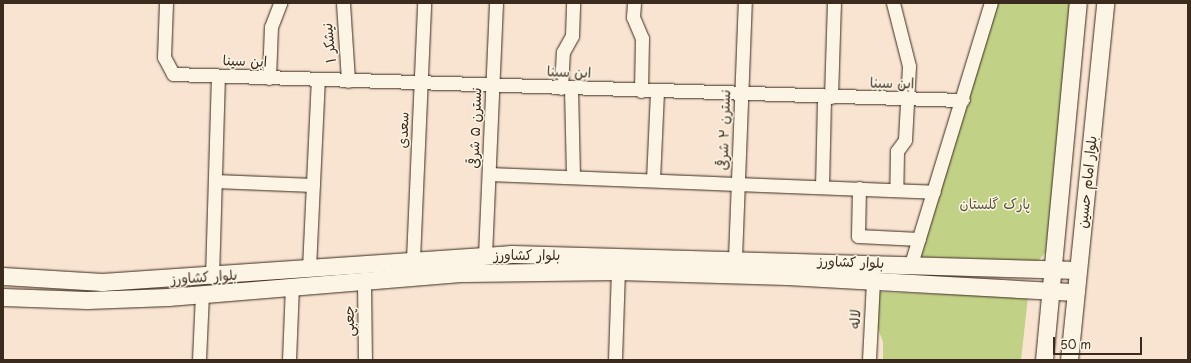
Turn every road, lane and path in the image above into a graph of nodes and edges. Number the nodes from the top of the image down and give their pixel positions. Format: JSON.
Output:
{"nodes":[{"id":1,"x":166,"y":3,"type":"edge"},
{"id":2,"x":280,"y":3,"type":"edge"},
{"id":3,"x":343,"y":3,"type":"edge"},
{"id":4,"x":424,"y":3,"type":"edge"},
{"id":5,"x":496,"y":3,"type":"edge"},
{"id":6,"x":573,"y":3,"type":"edge"},
{"id":7,"x":634,"y":3,"type":"edge"},
{"id":8,"x":745,"y":3,"type":"edge"},
{"id":9,"x":834,"y":3,"type":"edge"},
{"id":10,"x":893,"y":3,"type":"edge"},
{"id":11,"x":991,"y":3,"type":"edge"},
{"id":12,"x":1078,"y":3,"type":"edge"},
{"id":13,"x":1104,"y":3,"type":"edge"},
{"id":14,"x":218,"y":77,"type":"junction"},
{"id":15,"x":269,"y":78,"type":"junction"},
{"id":16,"x":318,"y":80,"type":"junction"},
{"id":17,"x":348,"y":81,"type":"junction"},
{"id":18,"x":421,"y":83,"type":"junction"},
{"id":19,"x":492,"y":85,"type":"junction"},
{"id":20,"x":566,"y":88,"type":"junction"},
{"id":21,"x":641,"y":91,"type":"junction"},
{"id":22,"x":657,"y":92,"type":"junction"},
{"id":23,"x":741,"y":95,"type":"junction"},
{"id":24,"x":827,"y":97,"type":"junction"},
{"id":25,"x":908,"y":99,"type":"junction"},
{"id":26,"x":963,"y":100,"type":"junction"},
{"id":27,"x":489,"y":174,"type":"junction"},
{"id":28,"x":573,"y":177,"type":"junction"},
{"id":29,"x":652,"y":180,"type":"junction"},
{"id":30,"x":215,"y":181,"type":"junction"},
{"id":31,"x":738,"y":183,"type":"junction"},
{"id":32,"x":313,"y":185,"type":"junction"},
{"id":33,"x":822,"y":187,"type":"junction"},
{"id":34,"x":859,"y":188,"type":"junction"},
{"id":35,"x":896,"y":190,"type":"junction"},
{"id":36,"x":934,"y":192,"type":"junction"},
{"id":37,"x":919,"y":239,"type":"junction"},
{"id":38,"x":486,"y":255,"type":"junction"},
{"id":39,"x":735,"y":258,"type":"junction"},
{"id":40,"x":414,"y":259,"type":"junction"},
{"id":41,"x":911,"y":264,"type":"junction"},
{"id":42,"x":309,"y":268,"type":"junction"},
{"id":43,"x":1052,"y":269,"type":"junction"},
{"id":44,"x":1078,"y":270,"type":"junction"},
{"id":45,"x":618,"y":271,"type":"junction"},
{"id":46,"x":3,"y":276,"type":"edge"},
{"id":47,"x":212,"y":277,"type":"junction"},
{"id":48,"x":873,"y":280,"type":"junction"},
{"id":49,"x":364,"y":281,"type":"junction"},
{"id":50,"x":292,"y":286,"type":"junction"},
{"id":51,"x":1051,"y":290,"type":"junction"},
{"id":52,"x":1076,"y":292,"type":"junction"},
{"id":53,"x":202,"y":294,"type":"junction"},
{"id":54,"x":3,"y":297,"type":"edge"},
{"id":55,"x":199,"y":360,"type":"edge"},
{"id":56,"x":289,"y":360,"type":"edge"},
{"id":57,"x":365,"y":360,"type":"edge"},
{"id":58,"x":615,"y":360,"type":"edge"},
{"id":59,"x":869,"y":360,"type":"edge"},
{"id":60,"x":1044,"y":360,"type":"edge"},
{"id":61,"x":1069,"y":360,"type":"edge"}],
"edges":[{"from":1,"to":14,"type":"street","name":"ابن سینا"},
{"from":2,"to":15,"type":"street"},
{"from":3,"to":17,"type":"street","name":"نیشکر ۱"},
{"from":4,"to":18,"type":"street","name":"سعدی"},
{"from":5,"to":19,"type":"street","name":"نسترن ۵ شرقی"},
{"from":6,"to":20,"type":"street"},
{"from":7,"to":21,"type":"street"},
{"from":8,"to":23,"type":"street","name":"نسترن ۲ شرقی"},
{"from":9,"to":24,"type":"street"},
{"from":10,"to":25,"type":"street"},
{"from":11,"to":26,"type":"street"},
{"from":12,"to":43,"type":"main road","name":"بلوار امام حسین"},
{"from":13,"to":44,"type":"main road","name":"بلوار امام حسین"},
{"from":14,"to":15,"type":"street","name":"ابن سینا"},
{"from":14,"to":30,"type":"street"},
{"from":15,"to":16,"type":"street","name":"ابن سینا"},
{"from":16,"to":17,"type":"street","name":"ابن سینا"},
{"from":16,"to":32,"type":"street"},
{"from":17,"to":18,"type":"street","name":"ابن سینا"},
{"from":18,"to":19,"type":"street","name":"ابن سینا"},
{"from":18,"to":40,"type":"street","name":"سعدی"},
{"from":19,"to":20,"type":"street","name":"ابن سینا"},
{"from":19,"to":27,"type":"street","name":"نسترن ۵ شرقی"},
{"from":20,"to":21,"type":"street","name":"ابن سینا"},
{"from":20,"to":28,"type":"street"},
{"from":21,"to":22,"type":"street","name":"ابن سینا"},
{"from":22,"to":23,"type":"street","name":"ابن سینا"},
{"from":22,"to":29,"type":"street"},
{"from":23,"to":24,"type":"street","name":"ابن سینا"},
{"from":23,"to":31,"type":"street","name":"نسترن ۲ شرقی"},
{"from":24,"to":25,"type":"street","name":"ابن سینا"},
{"from":24,"to":33,"type":"street"},
{"from":25,"to":26,"type":"street","name":"ابن سینا"},
{"from":25,"to":35,"type":"street"},
{"from":26,"to":36,"type":"street"},
{"from":27,"to":28,"type":"street"},
{"from":27,"to":38,"type":"street","name":"نسترن ۵ شرقی"},
{"from":28,"to":29,"type":"street"},
{"from":29,"to":31,"type":"street"},
{"from":30,"to":32,"type":"street"},
{"from":30,"to":47,"type":"street"},
{"from":31,"to":33,"type":"street"},
{"from":31,"to":39,"type":"street","name":"نسترن ۲ شرقی"},
{"from":32,"to":42,"type":"street"},
{"from":33,"to":34,"type":"street"},
{"from":34,"to":35,"type":"street"},
{"from":34,"to":37,"type":"street"},
{"from":35,"to":36,"type":"street"},
{"from":36,"to":37,"type":"street"},
{"from":37,"to":41,"type":"street"},
{"from":38,"to":39,"type":"main road","name":"بلوار کشاورز"},
{"from":38,"to":40,"type":"main road","name":"بلوار کشاورز"},
{"from":39,"to":41,"type":"main road","name":"بلوار کشاورز"},
{"from":40,"to":42,"type":"main road","name":"بلوار کشاورز"},
{"from":41,"to":43,"type":"main road","name":"بلوار کشاورز"},
{"from":42,"to":47,"type":"main road","name":"بلوار کشاورز"},
{"from":43,"to":44,"type":"main road","name":"بلوار کشاورز"},
{"from":43,"to":51,"type":"main road","name":"بلوار امام حسین"},
{"from":44,"to":52,"type":"main road","name":"بلوار امام حسین"},
{"from":45,"to":48,"type":"main road","name":"بلوار کشاورز"},
{"from":45,"to":49,"type":"main road","name":"بلوار کشاورز"},
{"from":45,"to":58,"type":"street"},
{"from":46,"to":47,"type":"main road","name":"بلوار کشاورز"},
{"from":48,"to":51,"type":"main road","name":"بلوار کشاورز"},
{"from":48,"to":59,"type":"street","name":"لاله"},
{"from":49,"to":50,"type":"main road","name":"بلوار کشاورز"},
{"from":49,"to":57,"type":"street","name":"چعبی"},
{"from":50,"to":53,"type":"main road","name":"بلوار کشاورز"},
{"from":50,"to":56,"type":"street"},
{"from":51,"to":52,"type":"main road","name":"بلوار کشاورز"},
{"from":51,"to":60,"type":"main road","name":"بلوار امام حسین"},
{"from":52,"to":61,"type":"main road","name":"بلوار امام حسین"},
{"from":53,"to":54,"type":"main road","name":"بلوار کشاورز"},
{"from":53,"to":55,"type":"street"}]}
